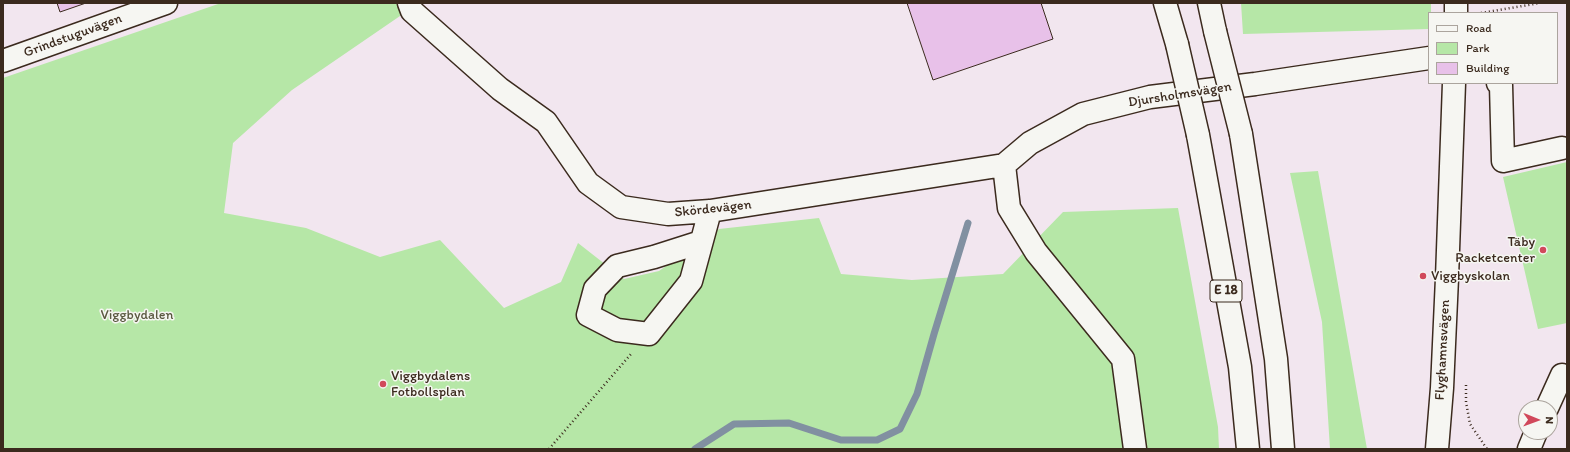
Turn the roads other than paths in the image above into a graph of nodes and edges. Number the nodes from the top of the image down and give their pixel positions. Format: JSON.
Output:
{"nodes":[{"id":1,"x":166,"y":3,"type":"edge"},
{"id":2,"x":409,"y":3,"type":"edge"},
{"id":3,"x":1165,"y":3,"type":"edge"},
{"id":4,"x":1209,"y":3,"type":"edge"},
{"id":5,"x":1214,"y":3,"type":"edge"},
{"id":6,"x":1215,"y":30,"type":"junction"},
{"id":7,"x":1428,"y":58,"type":"edge"},
{"id":8,"x":3,"y":61,"type":"edge"},
{"id":9,"x":1454,"y":84,"type":"edge"},
{"id":10,"x":1500,"y":84,"type":"edge"},
{"id":11,"x":1562,"y":148,"type":"dead end"},
{"id":12,"x":1004,"y":165,"type":"junction"},
{"id":13,"x":710,"y":211,"type":"junction"},
{"id":14,"x":701,"y":242,"type":"junction"},
{"id":15,"x":1562,"y":375,"type":"dead end"},
{"id":16,"x":1551,"y":400,"type":"edge"},
{"id":17,"x":1135,"y":449,"type":"edge"},
{"id":18,"x":1248,"y":449,"type":"edge"},
{"id":19,"x":1283,"y":449,"type":"edge"},
{"id":20,"x":1437,"y":449,"type":"edge"}],
"edges":[{"from":1,"to":8,"type":"main road","name":"Grindstuguvägen"},
{"from":2,"to":13,"type":"main road","name":"Skördevägen"},
{"from":3,"to":18,"type":"main road","number":"E 18","bridge":true},
{"from":4,"to":6,"type":"main road"},
{"from":5,"to":6,"type":"main road"},
{"from":6,"to":19,"type":"main road","bridge":true},
{"from":7,"to":12,"type":"main road","name":"Djursholmsvägen"},
{"from":9,"to":20,"type":"main road","name":"Flyghamnsvägen"},
{"from":10,"to":11,"type":"main road"},
{"from":12,"to":13,"type":"main road","name":"Skördevägen"},
{"from":12,"to":17,"type":"main road"},
{"from":13,"to":14,"type":"main road"},
{"from":14,"to":14,"type":"main road"},
{"from":15,"to":16,"type":"main road"}]}
